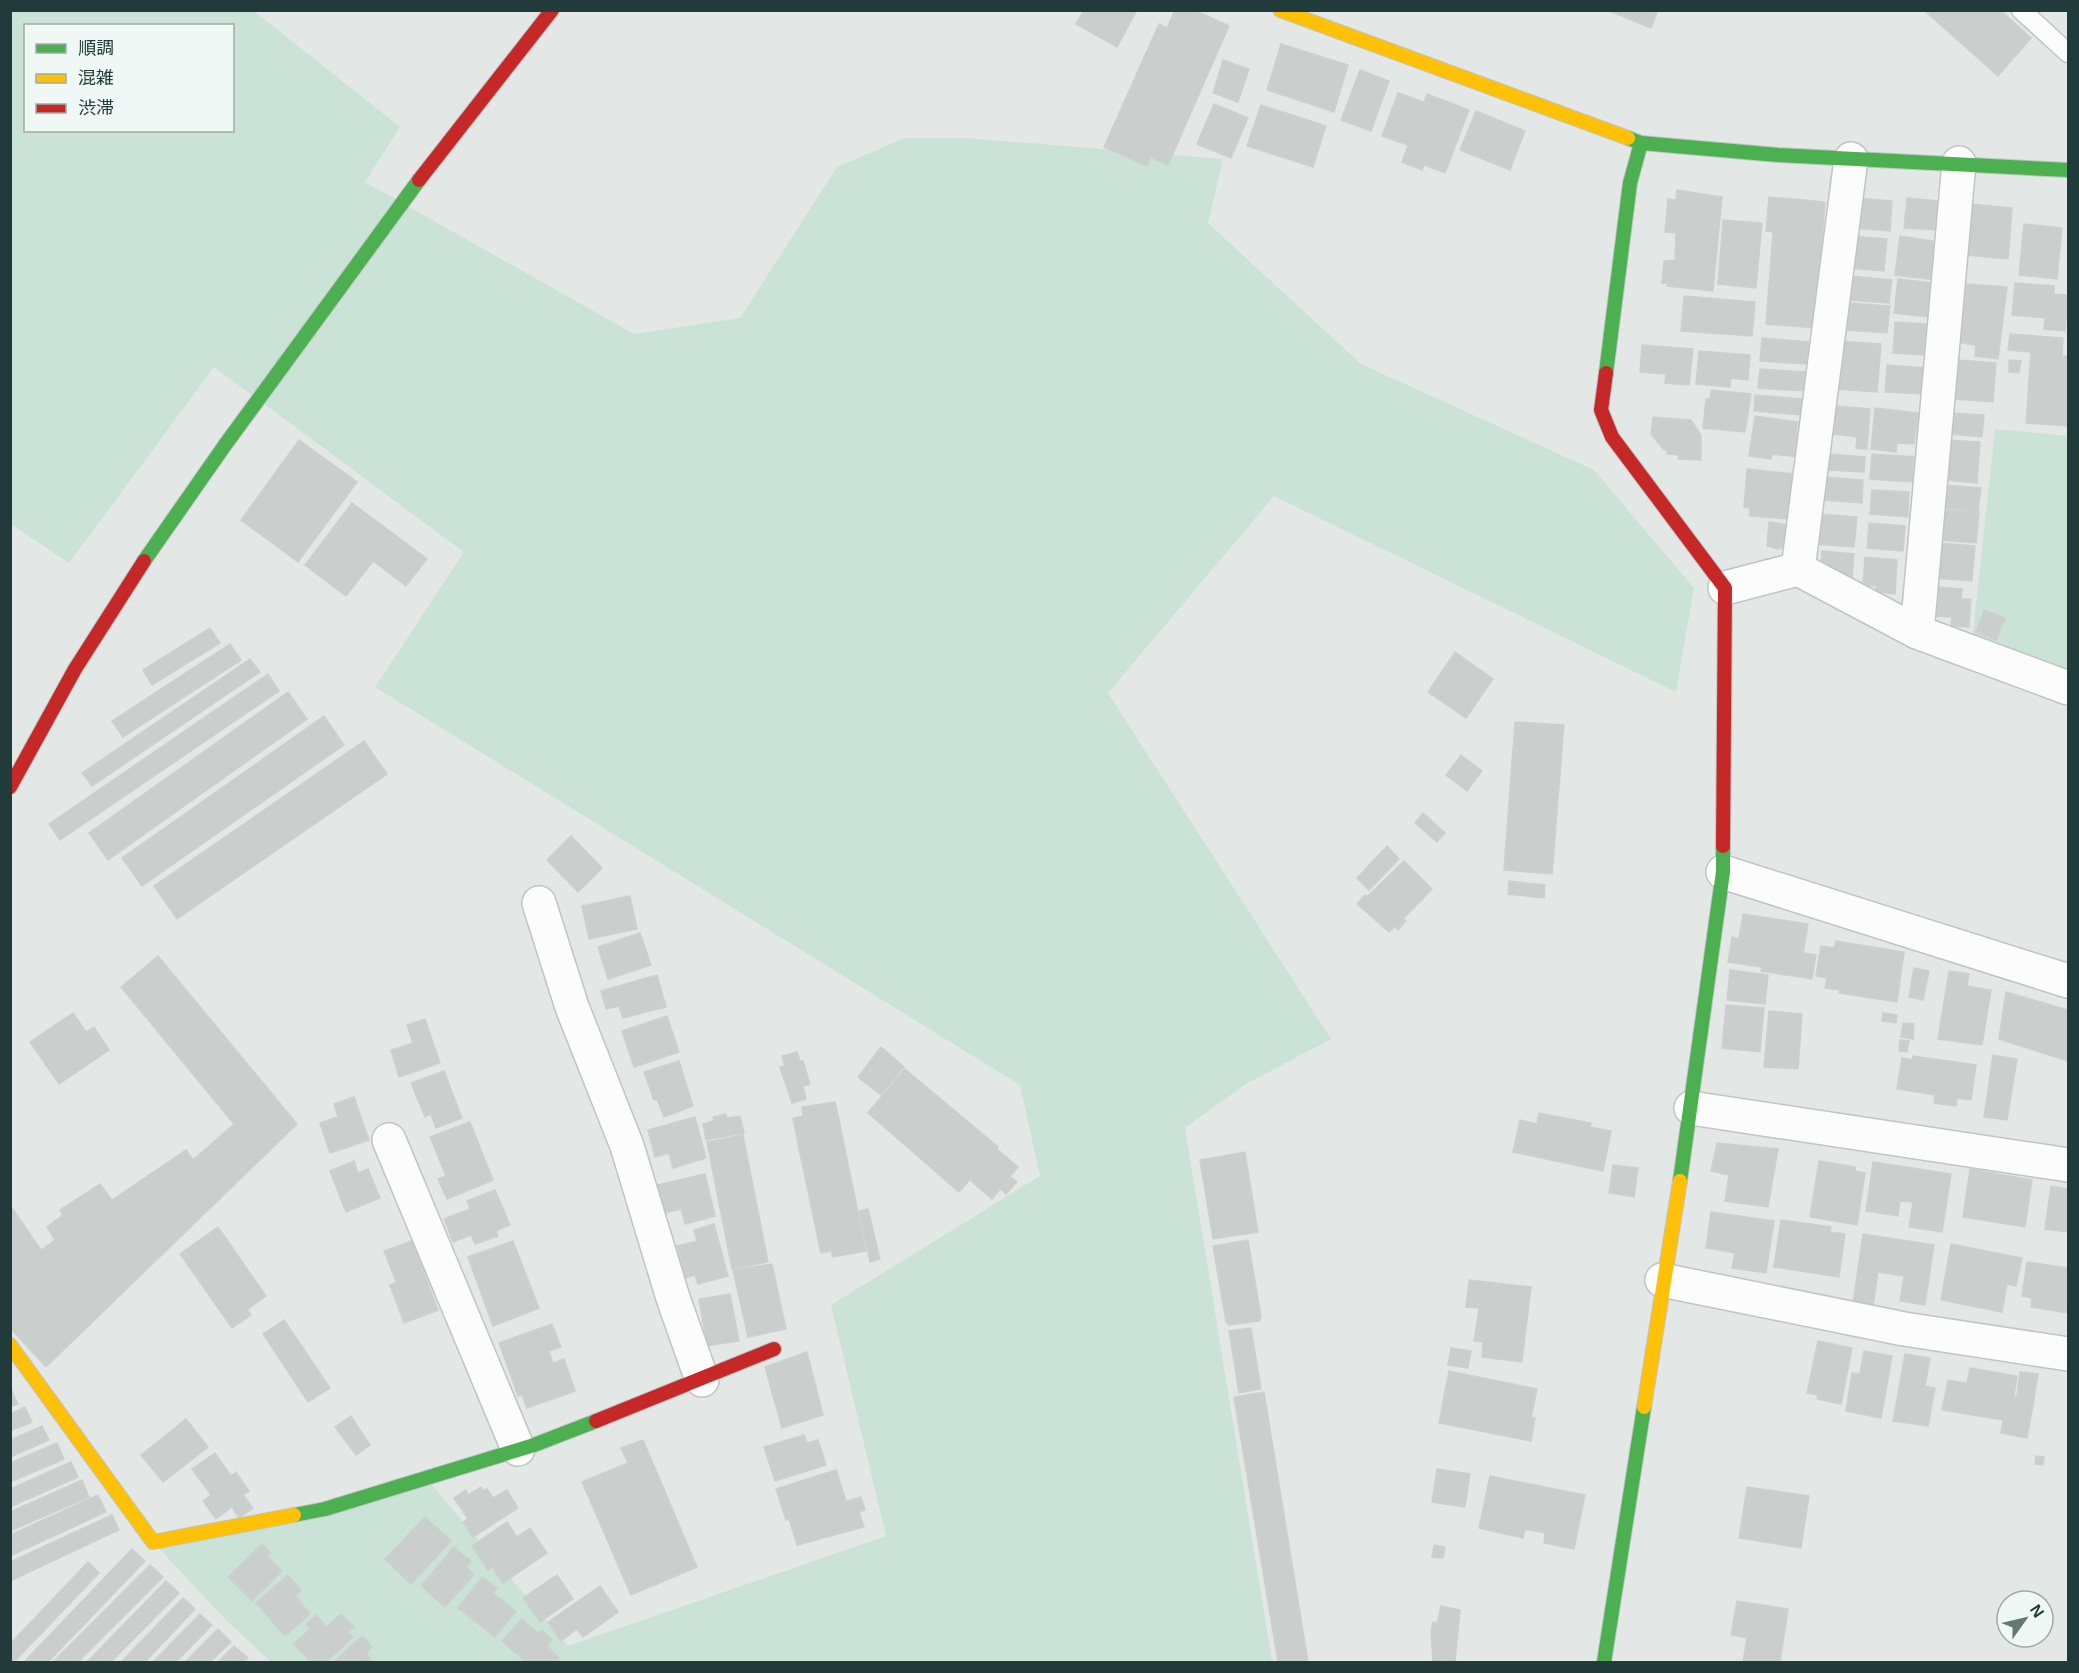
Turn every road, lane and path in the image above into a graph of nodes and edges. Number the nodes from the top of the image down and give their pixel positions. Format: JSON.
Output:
{"nodes":[{"id":1,"x":552,"y":10,"type":"edge"},
{"id":2,"x":1280,"y":10,"type":"edge"},
{"id":3,"x":2021,"y":10,"type":"edge"},
{"id":4,"x":2068,"y":53,"type":"edge"},
{"id":5,"x":1641,"y":143,"type":"junction"},
{"id":6,"x":1851,"y":159,"type":"junction"},
{"id":7,"x":1959,"y":163,"type":"junction"},
{"id":8,"x":2068,"y":170,"type":"edge"},
{"id":9,"x":1798,"y":569,"type":"junction"},
{"id":10,"x":1725,"y":588,"type":"junction"},
{"id":11,"x":1917,"y":632,"type":"junction"},
{"id":12,"x":2068,"y":688,"type":"edge"},
{"id":13,"x":10,"y":787,"type":"edge"},
{"id":14,"x":1723,"y":872,"type":"junction"},
{"id":15,"x":538,"y":903,"type":"dead end"},
{"id":16,"x":2068,"y":981,"type":"edge"},
{"id":17,"x":1691,"y":1108,"type":"junction"},
{"id":18,"x":389,"y":1140,"type":"dead end"},
{"id":19,"x":2068,"y":1165,"type":"edge"},
{"id":20,"x":1662,"y":1280,"type":"junction"},
{"id":21,"x":10,"y":1345,"type":"edge"},
{"id":22,"x":774,"y":1349,"type":"dead end"},
{"id":23,"x":2068,"y":1354,"type":"edge"},
{"id":24,"x":702,"y":1380,"type":"junction"},
{"id":25,"x":518,"y":1449,"type":"junction"},
{"id":26,"x":1604,"y":1662,"type":"edge"}],
"edges":[{"from":1,"to":13,"type":"street"},
{"from":2,"to":5,"type":"street"},
{"from":3,"to":4,"type":"lane"},
{"from":5,"to":6,"type":"street"},
{"from":5,"to":10,"type":"street"},
{"from":6,"to":7,"type":"street"},
{"from":6,"to":9,"type":"street"},
{"from":7,"to":8,"type":"street"},
{"from":7,"to":11,"type":"street"},
{"from":9,"to":10,"type":"street"},
{"from":9,"to":11,"type":"street"},
{"from":10,"to":14,"type":"street"},
{"from":11,"to":12,"type":"street"},
{"from":14,"to":16,"type":"street"},
{"from":14,"to":17,"type":"street"},
{"from":15,"to":24,"type":"street"},
{"from":17,"to":19,"type":"street"},
{"from":17,"to":20,"type":"street"},
{"from":18,"to":25,"type":"street"},
{"from":20,"to":23,"type":"street"},
{"from":20,"to":26,"type":"street"},
{"from":21,"to":25,"type":"street"},
{"from":22,"to":24,"type":"street"},
{"from":24,"to":25,"type":"street"}]}
